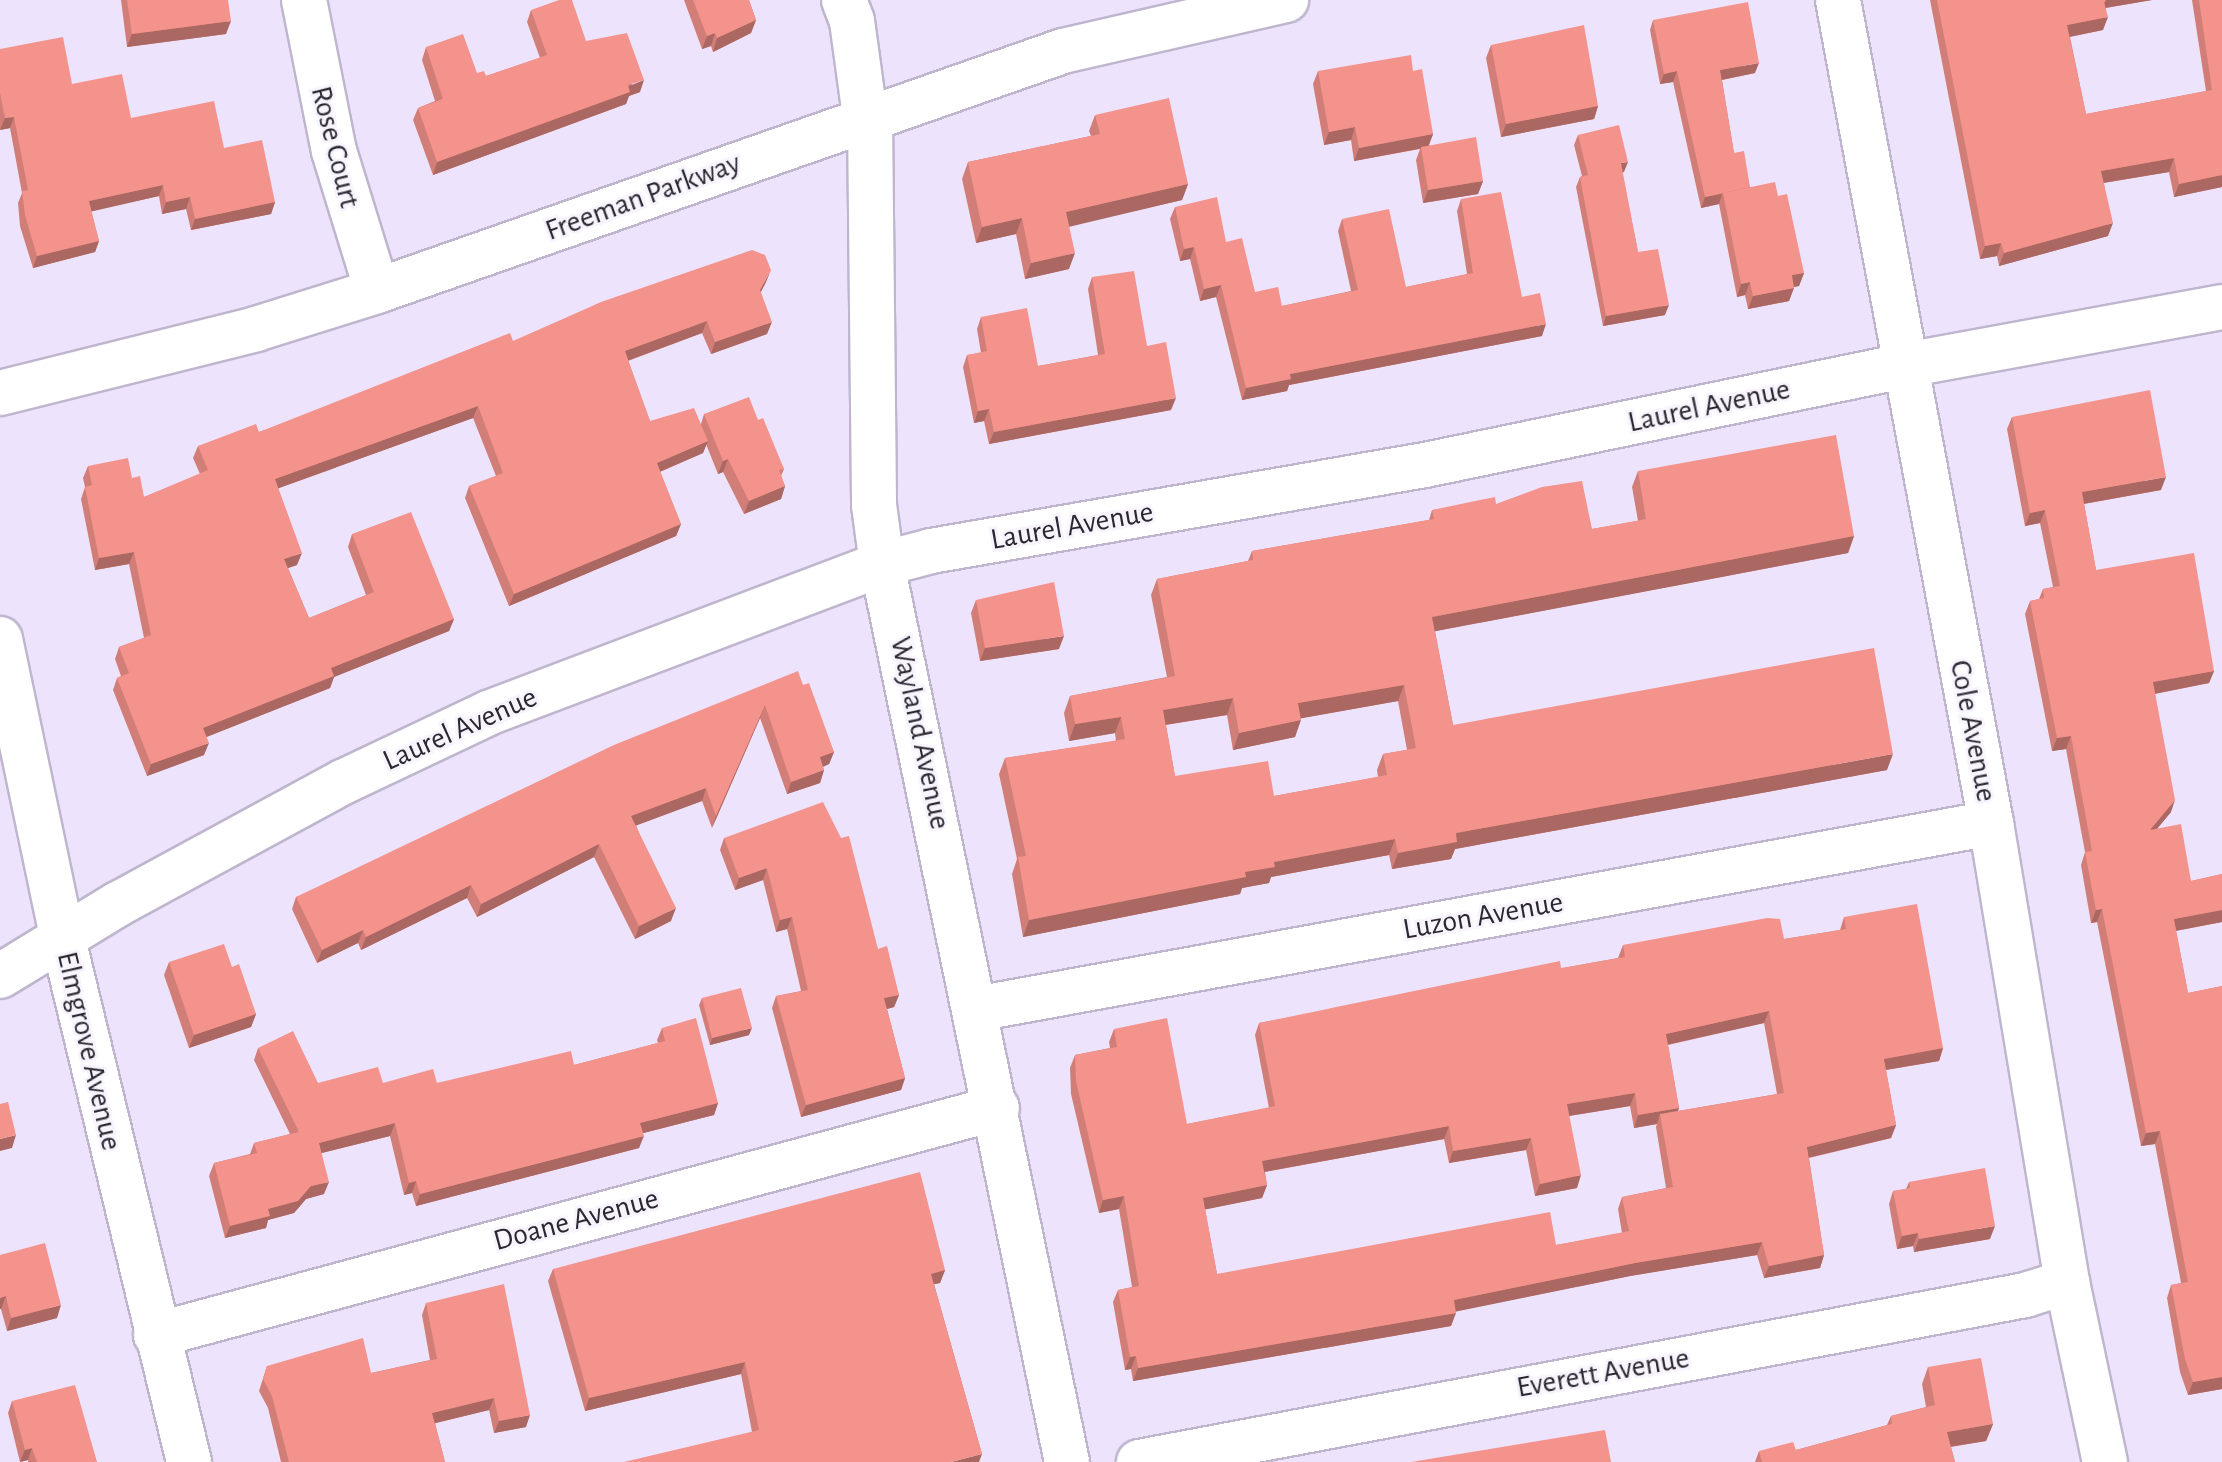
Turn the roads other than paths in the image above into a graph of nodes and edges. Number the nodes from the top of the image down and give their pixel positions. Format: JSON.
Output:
{"nodes":[{"id":1,"x":304,"y":0,"type":"edge"},
{"id":2,"x":844,"y":0,"type":"edge"},
{"id":3,"x":1286,"y":0,"type":"edge"},
{"id":4,"x":1838,"y":0,"type":"edge"},
{"id":5,"x":870,"y":118,"type":"junction"},
{"id":6,"x":377,"y":291,"type":"junction"},
{"id":7,"x":2222,"y":307,"type":"edge"},
{"id":8,"x":1906,"y":365,"type":"junction"},
{"id":9,"x":0,"y":393,"type":"edge"},
{"id":10,"x":882,"y":564,"type":"junction"},
{"id":11,"x":0,"y":639,"type":"edge"},
{"id":12,"x":1991,"y":823,"type":"junction"},
{"id":13,"x":62,"y":935,"type":"junction"},
{"id":14,"x":0,"y":976,"type":"edge"},
{"id":15,"x":976,"y":1009,"type":"junction"},
{"id":16,"x":997,"y":1108,"type":"junction"},
{"id":17,"x":2067,"y":1282,"type":"junction"},
{"id":18,"x":156,"y":1335,"type":"junction"},
{"id":19,"x":189,"y":1462,"type":"edge"},
{"id":20,"x":1067,"y":1462,"type":"edge"},
{"id":21,"x":1139,"y":1462,"type":"edge"},
{"id":22,"x":2105,"y":1462,"type":"edge"}],
"edges":[{"from":1,"to":6,"type":"street","name":"Rose Court"},
{"from":2,"to":5,"type":"street","name":"Wayland Avenue"},
{"from":3,"to":5,"type":"street","name":"Freeman Parkway"},
{"from":4,"to":8,"type":"street","name":"Cole Avenue"},
{"from":5,"to":6,"type":"street","name":"Freeman Parkway"},
{"from":5,"to":10,"type":"street","name":"Wayland Avenue"},
{"from":6,"to":9,"type":"street","name":"Freeman Parkway"},
{"from":7,"to":8,"type":"street","name":"Laurel Avenue"},
{"from":8,"to":10,"type":"street","name":"Laurel Avenue"},
{"from":8,"to":12,"type":"street","name":"Cole Avenue"},
{"from":10,"to":13,"type":"street","name":"Laurel Avenue"},
{"from":10,"to":15,"type":"street","name":"Wayland Avenue"},
{"from":11,"to":13,"type":"street","name":"Elmgrove Avenue"},
{"from":12,"to":15,"type":"street","name":"Luzon Avenue"},
{"from":12,"to":17,"type":"street","name":"Cole Avenue"},
{"from":13,"to":14,"type":"street","name":"Laurel Avenue"},
{"from":13,"to":18,"type":"street","name":"Elmgrove Avenue"},
{"from":15,"to":16,"type":"street","name":"Wayland Avenue"},
{"from":16,"to":18,"type":"street","name":"Doane Avenue"},
{"from":16,"to":20,"type":"street","name":"Wayland Avenue"},
{"from":17,"to":21,"type":"street","name":"Everett Avenue"},
{"from":17,"to":22,"type":"street","name":"Cole Avenue"},
{"from":18,"to":19,"type":"street","name":"Elmgrove Avenue"}]}
